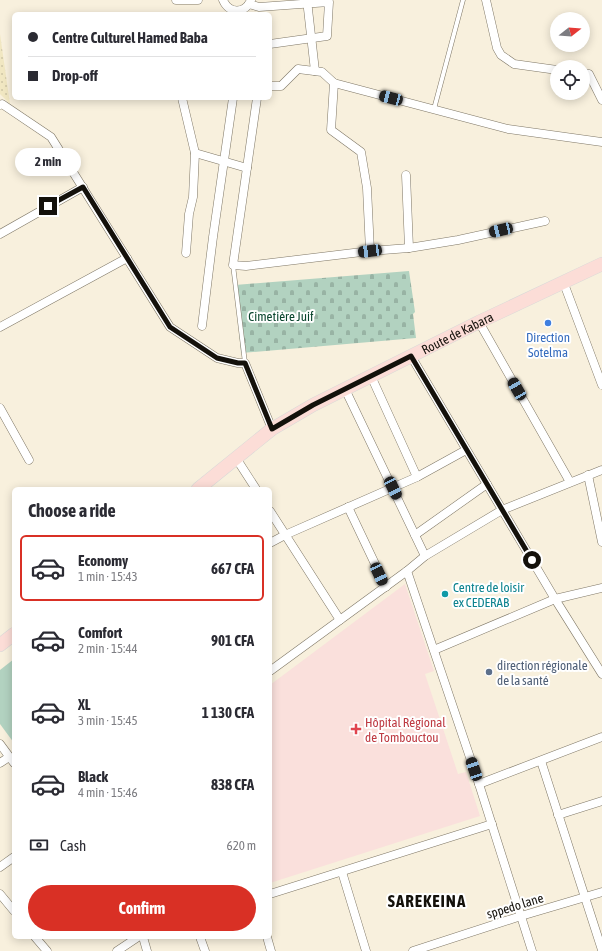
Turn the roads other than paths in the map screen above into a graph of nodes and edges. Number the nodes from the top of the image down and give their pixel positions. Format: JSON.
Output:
{"nodes":[{"id":1,"x":176,"y":0,"type":"edge"},
{"id":2,"x":198,"y":0,"type":"edge"},
{"id":3,"x":223,"y":0,"type":"edge"},
{"id":4,"x":463,"y":0,"type":"edge"},
{"id":5,"x":486,"y":0,"type":"edge"},
{"id":6,"x":250,"y":2,"type":"edge"},
{"id":7,"x":307,"y":2,"type":"edge"},
{"id":8,"x":284,"y":3,"type":"edge"},
{"id":9,"x":238,"y":12,"type":"edge"},
{"id":10,"x":311,"y":38,"type":"junction"},
{"id":11,"x":272,"y":44,"type":"edge"},
{"id":12,"x":550,"y":69,"type":"edge"},
{"id":13,"x":316,"y":72,"type":"junction"},
{"id":14,"x":590,"y":76,"type":"edge"},
{"id":15,"x":334,"y":83,"type":"junction"},
{"id":16,"x":272,"y":86,"type":"edge"},
{"id":17,"x":182,"y":100,"type":"edge"},
{"id":18,"x":233,"y":100,"type":"edge"},
{"id":19,"x":257,"y":100,"type":"edge"},
{"id":20,"x":602,"y":100,"type":"edge"},
{"id":21,"x":0,"y":105,"type":"edge"},
{"id":22,"x":434,"y":109,"type":"junction"},
{"id":23,"x":602,"y":142,"type":"edge"},
{"id":24,"x":195,"y":153,"type":"junction"},
{"id":25,"x":224,"y":161,"type":"junction"},
{"id":26,"x":247,"y":168,"type":"junction"},
{"id":27,"x":406,"y":175,"type":"dead end"},
{"id":28,"x":83,"y":187,"type":"junction"},
{"id":29,"x":545,"y":221,"type":"dead end"},
{"id":30,"x":0,"y":234,"type":"edge"},
{"id":31,"x":409,"y":248,"type":"junction"},
{"id":32,"x":370,"y":251,"type":"junction"},
{"id":33,"x":186,"y":253,"type":"dead end"},
{"id":34,"x":127,"y":258,"type":"junction"},
{"id":35,"x":602,"y":264,"type":"edge"},
{"id":36,"x":233,"y":265,"type":"junction"},
{"id":37,"x":563,"y":281,"type":"junction"},
{"id":38,"x":479,"y":322,"type":"junction"},
{"id":39,"x":202,"y":326,"type":"dead end"},
{"id":40,"x":0,"y":327,"type":"edge"},
{"id":41,"x":411,"y":356,"type":"junction"},
{"id":42,"x":245,"y":363,"type":"junction"},
{"id":43,"x":372,"y":376,"type":"junction"},
{"id":44,"x":602,"y":385,"type":"edge"},
{"id":45,"x":345,"y":389,"type":"junction"},
{"id":46,"x":0,"y":408,"type":"edge"},
{"id":47,"x":272,"y":429,"type":"junction"},
{"id":48,"x":466,"y":450,"type":"junction"},
{"id":49,"x":236,"y":458,"type":"junction"},
{"id":50,"x":29,"y":460,"type":"dead end"},
{"id":51,"x":602,"y":470,"type":"edge"},
{"id":52,"x":588,"y":475,"type":"junction"},
{"id":53,"x":417,"y":477,"type":"junction"},
{"id":54,"x":570,"y":482,"type":"junction"},
{"id":55,"x":487,"y":484,"type":"junction"},
{"id":56,"x":200,"y":487,"type":"edge"},
{"id":57,"x":255,"y":487,"type":"edge"},
{"id":58,"x":393,"y":488,"type":"junction"},
{"id":59,"x":348,"y":508,"type":"junction"},
{"id":60,"x":502,"y":510,"type":"junction"},
{"id":61,"x":272,"y":514,"type":"edge"},
{"id":62,"x":601,"y":529,"type":"edge"},
{"id":63,"x":285,"y":535,"type":"junction"},
{"id":64,"x":415,"y":535,"type":"junction"},
{"id":65,"x":272,"y":541,"type":"edge"},
{"id":66,"x":602,"y":542,"type":"edge"},
{"id":67,"x":425,"y":556,"type":"junction"},
{"id":68,"x":407,"y":571,"type":"junction"},
{"id":69,"x":386,"y":587,"type":"junction"},
{"id":70,"x":602,"y":588,"type":"edge"},
{"id":71,"x":555,"y":599,"type":"junction"},
{"id":72,"x":340,"y":620,"type":"junction"},
{"id":73,"x":12,"y":636,"type":"edge"},
{"id":74,"x":0,"y":645,"type":"edge"},
{"id":75,"x":434,"y":650,"type":"junction"},
{"id":76,"x":272,"y":670,"type":"edge"},
{"id":77,"x":602,"y":674,"type":"edge"},
{"id":78,"x":602,"y":737,"type":"edge"},
{"id":79,"x":0,"y":744,"type":"edge"},
{"id":80,"x":12,"y":760,"type":"edge"},
{"id":81,"x":540,"y":761,"type":"junction"},
{"id":82,"x":0,"y":763,"type":"edge"},
{"id":83,"x":479,"y":784,"type":"junction"},
{"id":84,"x":602,"y":801,"type":"edge"},
{"id":85,"x":558,"y":815,"type":"junction"},
{"id":86,"x":492,"y":824,"type":"junction"},
{"id":87,"x":12,"y":858,"type":"edge"},
{"id":88,"x":0,"y":867,"type":"edge"},
{"id":89,"x":342,"y":872,"type":"junction"},
{"id":90,"x":602,"y":892,"type":"edge"},
{"id":91,"x":272,"y":893,"type":"edge"},
{"id":92,"x":0,"y":894,"type":"edge"},
{"id":93,"x":585,"y":897,"type":"junction"},
{"id":94,"x":12,"y":909,"type":"edge"},
{"id":95,"x":521,"y":916,"type":"junction"},
{"id":96,"x":37,"y":939,"type":"edge"},
{"id":97,"x":135,"y":939,"type":"edge"},
{"id":98,"x":144,"y":939,"type":"edge"},
{"id":99,"x":201,"y":939,"type":"edge"},
{"id":100,"x":268,"y":939,"type":"edge"},
{"id":101,"x":602,"y":950,"type":"edge"},
{"id":102,"x":47,"y":951,"type":"edge"},
{"id":103,"x":117,"y":951,"type":"edge"},
{"id":104,"x":147,"y":951,"type":"edge"},
{"id":105,"x":205,"y":951,"type":"edge"},
{"id":106,"x":271,"y":951,"type":"edge"},
{"id":107,"x":366,"y":951,"type":"edge"},
{"id":108,"x":413,"y":951,"type":"edge"},
{"id":109,"x":532,"y":951,"type":"edge"}],
"edges":[{"from":1,"to":2,"type":"street"},
{"from":3,"to":9,"type":"street"},
{"from":4,"to":22,"type":"lane"},
{"from":5,"to":12,"type":"street"},
{"from":6,"to":8,"type":"street"},
{"from":6,"to":9,"type":"street"},
{"from":7,"to":8,"type":"street"},
{"from":7,"to":10,"type":"street"},
{"from":7,"to":10,"type":"street"},
{"from":10,"to":11,"type":"street"},
{"from":10,"to":13,"type":"street"},
{"from":13,"to":15,"type":"street"},
{"from":13,"to":16,"type":"street"},
{"from":14,"to":20,"type":"street"},
{"from":15,"to":22,"type":"street"},
{"from":15,"to":32,"type":"street"},
{"from":17,"to":24,"type":"street"},
{"from":18,"to":25,"type":"street"},
{"from":19,"to":26,"type":"street"},
{"from":21,"to":28,"type":"street"},
{"from":22,"to":23,"type":"street"},
{"from":24,"to":25,"type":"street"},
{"from":24,"to":33,"type":"street"},
{"from":25,"to":26,"type":"street"},
{"from":25,"to":39,"type":"street"},
{"from":26,"to":36,"type":"street"},
{"from":27,"to":31,"type":"street"},
{"from":28,"to":30,"type":"street"},
{"from":28,"to":34,"type":"street"},
{"from":29,"to":31,"type":"street"},
{"from":31,"to":32,"type":"street"},
{"from":32,"to":36,"type":"street"},
{"from":34,"to":40,"type":"street"},
{"from":34,"to":42,"type":"street"},
{"from":35,"to":37,"type":"main road","name":"Route de Kabara"},
{"from":36,"to":42,"type":"lane"},
{"from":37,"to":38,"type":"main road","name":"Route de Kabara"},
{"from":37,"to":44,"type":"street"},
{"from":38,"to":41,"type":"main road","name":"Route de Kabara"},
{"from":38,"to":54,"type":"street"},
{"from":41,"to":43,"type":"main road","name":"Route de Kabara"},
{"from":41,"to":48,"type":"street"},
{"from":42,"to":47,"type":"street"},
{"from":43,"to":45,"type":"main road","name":"Route de Kabara"},
{"from":43,"to":53,"type":"street"},
{"from":45,"to":47,"type":"main road","name":"Route de Kabara"},
{"from":45,"to":58,"type":"street"},
{"from":46,"to":50,"type":"street"},
{"from":47,"to":49,"type":"main road","name":"Route de Kabara"},
{"from":48,"to":53,"type":"street"},
{"from":48,"to":55,"type":"street"},
{"from":49,"to":56,"type":"main road","name":"Route de Kabara"},
{"from":49,"to":57,"type":"street"},
{"from":51,"to":52,"type":"street"},
{"from":52,"to":54,"type":"street"},
{"from":52,"to":62,"type":"street"},
{"from":53,"to":58,"type":"street"},
{"from":54,"to":60,"type":"street"},
{"from":55,"to":60,"type":"street"},
{"from":55,"to":64,"type":"street"},
{"from":58,"to":59,"type":"street"},
{"from":58,"to":64,"type":"street"},
{"from":59,"to":63,"type":"street"},
{"from":59,"to":69,"type":"street"},
{"from":60,"to":67,"type":"street"},
{"from":60,"to":71,"type":"street"},
{"from":61,"to":63,"type":"street"},
{"from":62,"to":66,"type":"street"},
{"from":63,"to":65,"type":"street"},
{"from":63,"to":72,"type":"street"},
{"from":64,"to":67,"type":"street"},
{"from":67,"to":68,"type":"street"},
{"from":68,"to":69,"type":"street"},
{"from":68,"to":75,"type":"street"},
{"from":69,"to":72,"type":"street"},
{"from":70,"to":71,"type":"street"},
{"from":71,"to":75,"type":"street"},
{"from":71,"to":77,"type":"street"},
{"from":72,"to":76,"type":"street"},
{"from":73,"to":74,"type":"main road"},
{"from":75,"to":83,"type":"street"},
{"from":78,"to":81,"type":"street"},
{"from":79,"to":80,"type":"street"},
{"from":80,"to":82,"type":"street"},
{"from":81,"to":83,"type":"street"},
{"from":81,"to":85,"type":"street"},
{"from":83,"to":86,"type":"street"},
{"from":84,"to":85,"type":"street"},
{"from":85,"to":93,"type":"street"},
{"from":86,"to":89,"type":"street"},
{"from":86,"to":95,"type":"street"},
{"from":87,"to":88,"type":"street"},
{"from":89,"to":91,"type":"street"},
{"from":89,"to":107,"type":"street"},
{"from":90,"to":93,"type":"street","name":"sppedo lane"},
{"from":92,"to":94,"type":"street"},
{"from":93,"to":95,"type":"street","name":"sppedo lane"},
{"from":93,"to":101,"type":"street"},
{"from":95,"to":108,"type":"street","name":"sppedo lane"},
{"from":95,"to":109,"type":"street"},
{"from":96,"to":102,"type":"street"},
{"from":97,"to":103,"type":"street"},
{"from":98,"to":104,"type":"street"},
{"from":99,"to":105,"type":"street"},
{"from":100,"to":106,"type":"street"}]}
